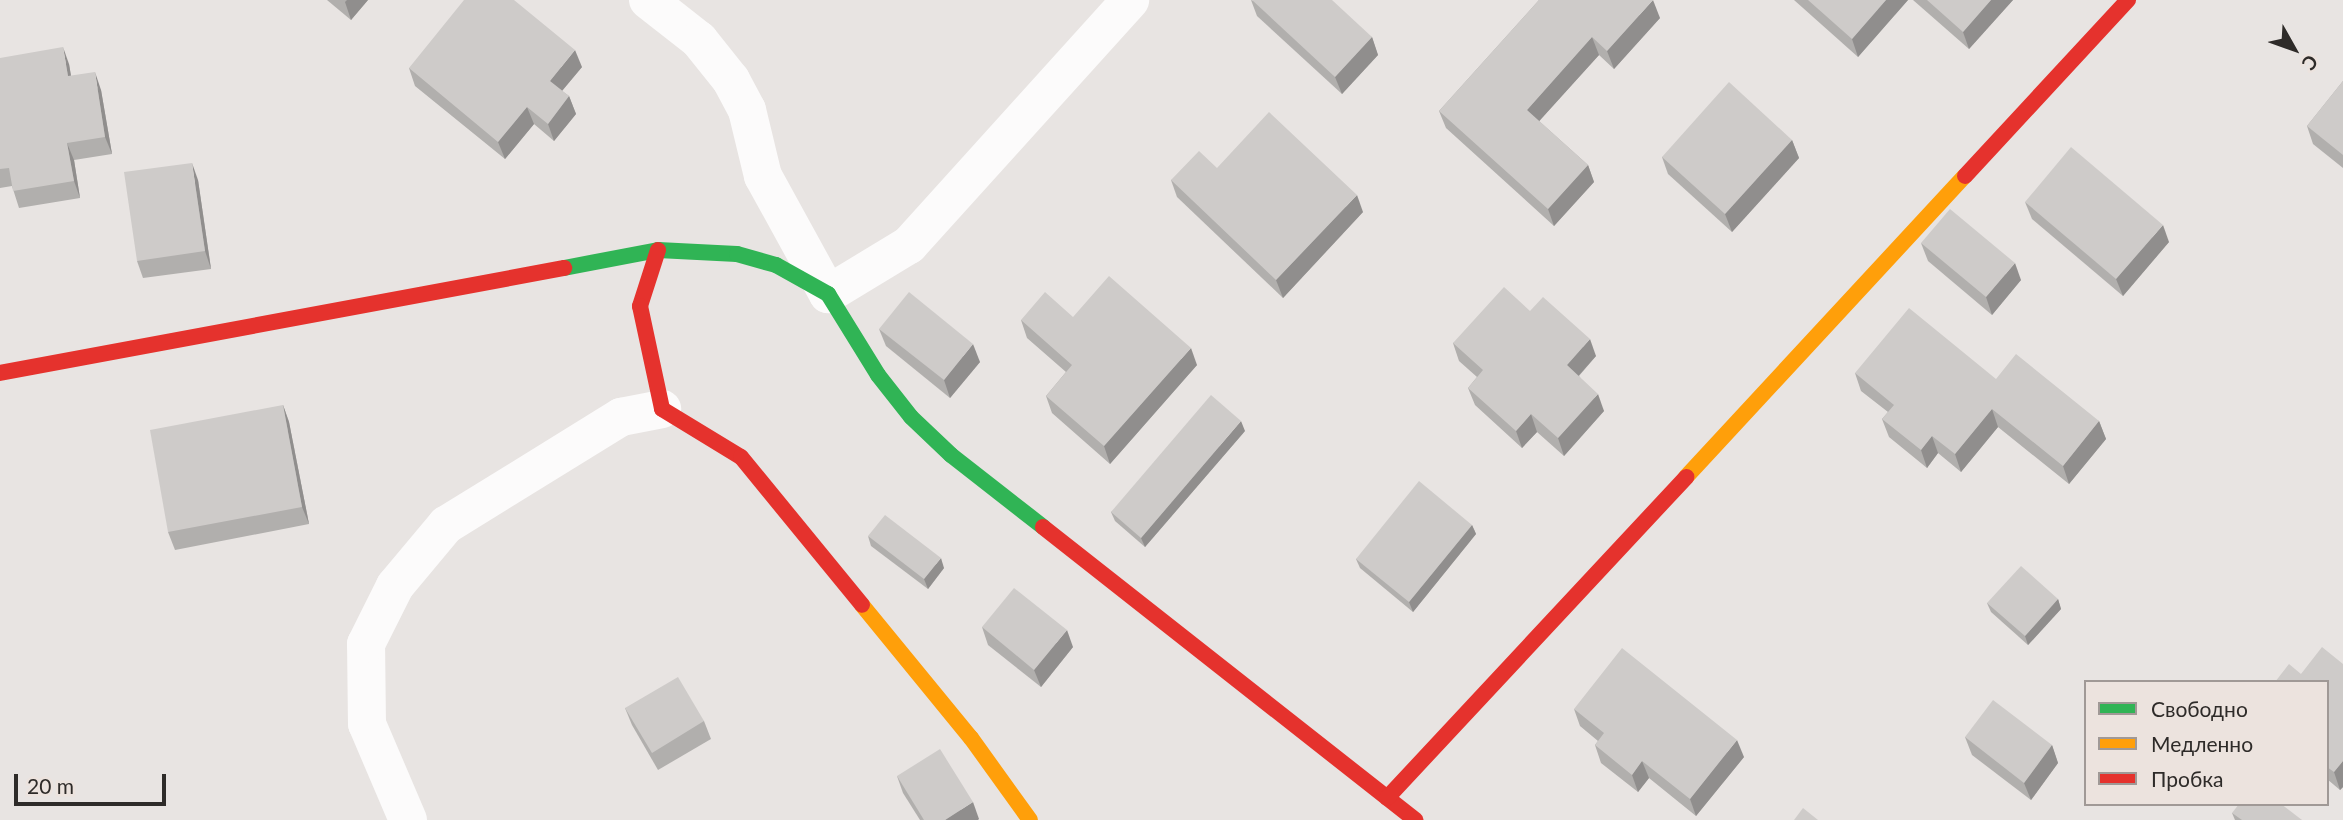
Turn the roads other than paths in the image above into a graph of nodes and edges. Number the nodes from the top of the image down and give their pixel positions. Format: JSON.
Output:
{"nodes":[{"id":1,"x":649,"y":0,"type":"edge"},
{"id":2,"x":1130,"y":0,"type":"edge"},
{"id":3,"x":2128,"y":0,"type":"edge"},
{"id":4,"x":658,"y":250,"type":"junction"},
{"id":5,"x":828,"y":294,"type":"junction"},
{"id":6,"x":0,"y":373,"type":"edge"},
{"id":7,"x":662,"y":409,"type":"junction"},
{"id":8,"x":1387,"y":798,"type":"junction"},
{"id":9,"x":408,"y":820,"type":"edge"},
{"id":10,"x":1030,"y":820,"type":"edge"},
{"id":11,"x":1415,"y":820,"type":"edge"}],
"edges":[{"from":1,"to":5,"type":"street"},
{"from":2,"to":5,"type":"street"},
{"from":3,"to":8,"type":"street"},
{"from":4,"to":5,"type":"street"},
{"from":4,"to":6,"type":"street"},
{"from":4,"to":7,"type":"street"},
{"from":5,"to":8,"type":"street"},
{"from":7,"to":9,"type":"street"},
{"from":7,"to":10,"type":"street"},
{"from":8,"to":11,"type":"street"}]}
